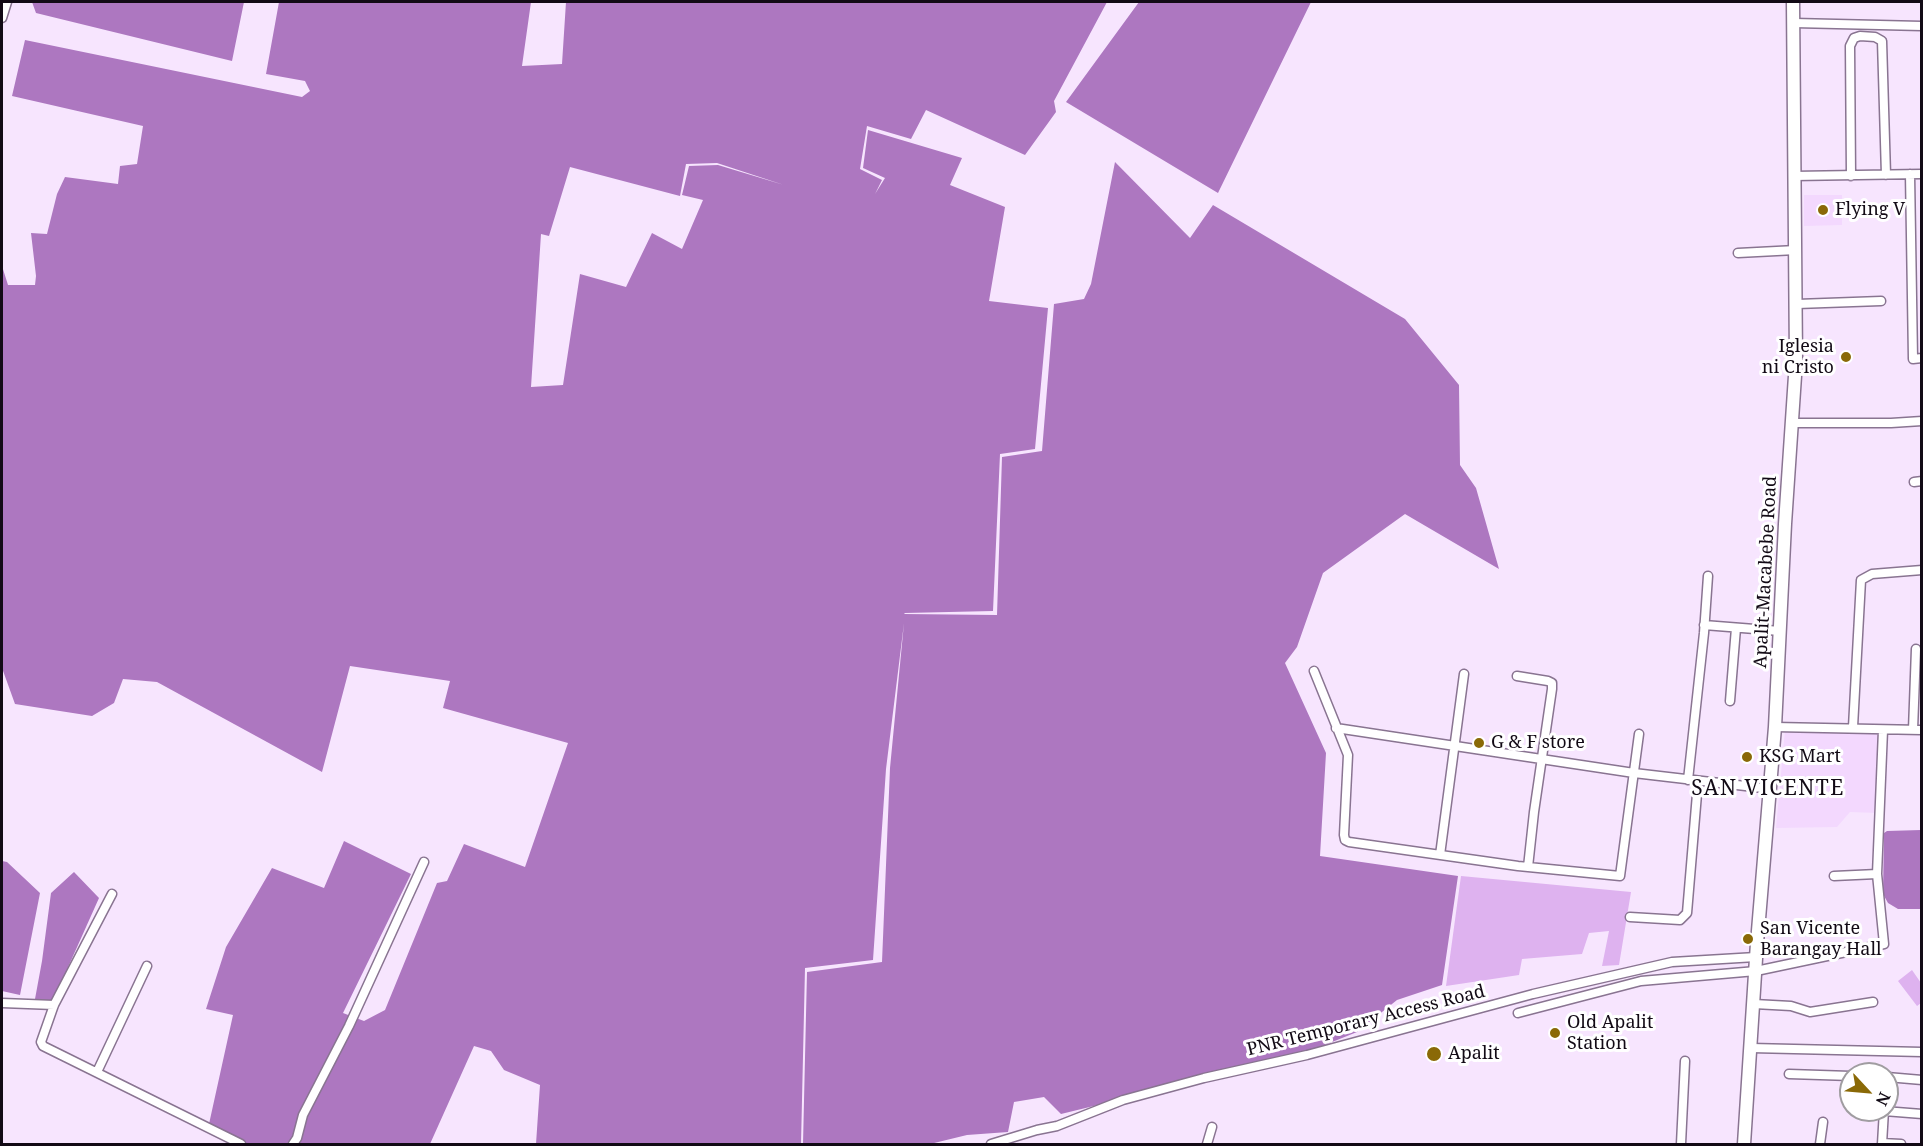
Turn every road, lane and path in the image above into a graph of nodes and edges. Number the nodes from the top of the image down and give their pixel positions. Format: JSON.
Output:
{"nodes":[{"id":1,"x":8,"y":2,"type":"edge"},
{"id":2,"x":1793,"y":2,"type":"edge"},
{"id":3,"x":2,"y":18,"type":"edge"},
{"id":4,"x":1794,"y":23,"type":"junction"},
{"id":5,"x":1922,"y":26,"type":"edge"},
{"id":6,"x":1910,"y":174,"type":"junction"},
{"id":7,"x":1922,"y":174,"type":"edge"},
{"id":8,"x":1886,"y":175,"type":"junction"},
{"id":9,"x":1793,"y":176,"type":"junction"},
{"id":10,"x":1851,"y":176,"type":"junction"},
{"id":11,"x":1912,"y":217,"type":"junction"},
{"id":12,"x":1922,"y":217,"type":"edge"},
{"id":13,"x":1796,"y":250,"type":"junction"},
{"id":14,"x":1738,"y":252,"type":"dead end"},
{"id":15,"x":1922,"y":252,"type":"edge"},
{"id":16,"x":1911,"y":253,"type":"junction"},
{"id":17,"x":1911,"y":286,"type":"junction"},
{"id":18,"x":1922,"y":286,"type":"edge"},
{"id":19,"x":1881,"y":301,"type":"dead end"},
{"id":20,"x":1797,"y":304,"type":"junction"},
{"id":21,"x":1917,"y":324,"type":"edge"},
{"id":22,"x":1922,"y":358,"type":"edge"},
{"id":23,"x":1921,"y":421,"type":"edge"},
{"id":24,"x":1793,"y":423,"type":"junction"},
{"id":25,"x":1922,"y":570,"type":"edge"},
{"id":26,"x":1708,"y":576,"type":"dead end"},
{"id":27,"x":1704,"y":625,"type":"junction"},
{"id":28,"x":1736,"y":628,"type":"junction"},
{"id":29,"x":1780,"y":632,"type":"junction"},
{"id":30,"x":1916,"y":649,"type":"dead end"},
{"id":31,"x":1314,"y":671,"type":"dead end"},
{"id":32,"x":1464,"y":674,"type":"dead end"},
{"id":33,"x":1517,"y":676,"type":"dead end"},
{"id":34,"x":1730,"y":701,"type":"dead end"},
{"id":35,"x":1775,"y":726,"type":"junction"},
{"id":36,"x":1853,"y":727,"type":"junction"},
{"id":37,"x":1336,"y":729,"type":"junction"},
{"id":38,"x":1883,"y":730,"type":"junction"},
{"id":39,"x":1917,"y":730,"type":"edge"},
{"id":40,"x":1639,"y":734,"type":"dead end"},
{"id":41,"x":1454,"y":747,"type":"junction"},
{"id":42,"x":1541,"y":760,"type":"junction"},
{"id":43,"x":1634,"y":773,"type":"junction"},
{"id":44,"x":1688,"y":780,"type":"junction"},
{"id":45,"x":1698,"y":782,"type":"junction"},
{"id":46,"x":1771,"y":789,"type":"junction"},
{"id":47,"x":1440,"y":855,"type":"junction"},
{"id":48,"x":424,"y":862,"type":"dead end"},
{"id":49,"x":1528,"y":867,"type":"junction"},
{"id":50,"x":1878,"y":874,"type":"junction"},
{"id":51,"x":1834,"y":876,"type":"dead end"},
{"id":52,"x":112,"y":894,"type":"dead end"},
{"id":53,"x":1630,"y":917,"type":"dead end"},
{"id":54,"x":1756,"y":957,"type":"junction"},
{"id":55,"x":147,"y":966,"type":"dead end"},
{"id":56,"x":1756,"y":971,"type":"junction"},
{"id":57,"x":2,"y":1002,"type":"edge"},
{"id":58,"x":1873,"y":1002,"type":"dead end"},
{"id":59,"x":1754,"y":1004,"type":"junction"},
{"id":60,"x":54,"y":1005,"type":"junction"},
{"id":61,"x":1518,"y":1013,"type":"dead end"},
{"id":62,"x":1750,"y":1048,"type":"junction"},
{"id":63,"x":1922,"y":1052,"type":"edge"},
{"id":64,"x":1685,"y":1061,"type":"dead end"},
{"id":65,"x":97,"y":1072,"type":"junction"},
{"id":66,"x":1789,"y":1074,"type":"dead end"},
{"id":67,"x":1839,"y":1076,"type":"edge"},
{"id":68,"x":1899,"y":1079,"type":"edge"},
{"id":69,"x":1922,"y":1080,"type":"edge"},
{"id":70,"x":1899,"y":1112,"type":"edge"},
{"id":71,"x":1922,"y":1114,"type":"edge"},
{"id":72,"x":1823,"y":1122,"type":"dead end"},
{"id":73,"x":1883,"y":1122,"type":"edge"},
{"id":74,"x":1212,"y":1127,"type":"dead end"},
{"id":75,"x":241,"y":1144,"type":"edge"},
{"id":76,"x":293,"y":1144,"type":"edge"},
{"id":77,"x":991,"y":1144,"type":"edge"},
{"id":78,"x":1208,"y":1144,"type":"edge"},
{"id":79,"x":1682,"y":1144,"type":"edge"},
{"id":80,"x":1744,"y":1144,"type":"edge"},
{"id":81,"x":1820,"y":1144,"type":"edge"},
{"id":82,"x":1882,"y":1144,"type":"edge"},
{"id":83,"x":1901,"y":1144,"type":"edge"}],
"edges":[{"from":1,"to":3,"type":"street"},
{"from":2,"to":4,"type":"main road","name":"Apalit-Macabebe Road"},
{"from":4,"to":5,"type":"street"},
{"from":4,"to":9,"type":"main road","name":"Apalit-Macabebe Road"},
{"from":6,"to":7,"type":"street"},
{"from":6,"to":8,"type":"street"},
{"from":6,"to":11,"type":"street"},
{"from":8,"to":10,"type":"street"},
{"from":8,"to":10,"type":"street"},
{"from":9,"to":10,"type":"street"},
{"from":9,"to":13,"type":"main road","name":"Apalit-Macabebe Road"},
{"from":11,"to":12,"type":"street"},
{"from":11,"to":16,"type":"street"},
{"from":13,"to":14,"type":"street"},
{"from":13,"to":20,"type":"main road","name":"Apalit-Macabebe Road"},
{"from":15,"to":16,"type":"street"},
{"from":16,"to":17,"type":"street"},
{"from":17,"to":18,"type":"street"},
{"from":17,"to":21,"type":"street"},
{"from":19,"to":20,"type":"street"},
{"from":20,"to":24,"type":"main road","name":"Apalit-Macabebe Road"},
{"from":21,"to":22,"type":"street"},
{"from":23,"to":24,"type":"street"},
{"from":24,"to":29,"type":"main road","name":"Apalit-Macabebe Road"},
{"from":25,"to":36,"type":"street"},
{"from":26,"to":27,"type":"street"},
{"from":27,"to":28,"type":"street"},
{"from":27,"to":44,"type":"street"},
{"from":28,"to":29,"type":"street"},
{"from":28,"to":34,"type":"street"},
{"from":29,"to":35,"type":"main road","name":"Apalit-Macabebe Road"},
{"from":30,"to":39,"type":"street"},
{"from":31,"to":37,"type":"street"},
{"from":32,"to":41,"type":"street"},
{"from":33,"to":42,"type":"street"},
{"from":35,"to":36,"type":"street"},
{"from":35,"to":46,"type":"main road","name":"Apalit-Macabebe Road"},
{"from":36,"to":38,"type":"street"},
{"from":37,"to":41,"type":"street"},
{"from":37,"to":47,"type":"street"},
{"from":38,"to":39,"type":"street"},
{"from":38,"to":50,"type":"street"},
{"from":40,"to":43,"type":"street"},
{"from":41,"to":42,"type":"street"},
{"from":41,"to":47,"type":"street"},
{"from":42,"to":43,"type":"street"},
{"from":42,"to":49,"type":"street"},
{"from":43,"to":44,"type":"street"},
{"from":43,"to":49,"type":"street"},
{"from":44,"to":45,"type":"street"},
{"from":45,"to":46,"type":"street"},
{"from":45,"to":53,"type":"street"},
{"from":46,"to":54,"type":"main road","name":"Apalit-Macabebe Road"},
{"from":47,"to":49,"type":"street"},
{"from":48,"to":76,"type":"street"},
{"from":50,"to":51,"type":"street"},
{"from":50,"to":56,"type":"street"},
{"from":52,"to":60,"type":"street"},
{"from":54,"to":56,"type":"main road","name":"Apalit-Macabebe Road"},
{"from":54,"to":77,"type":"street","name":"PNR Temporary Access Road"},
{"from":55,"to":65,"type":"street"},
{"from":56,"to":59,"type":"main road","name":"Apalit-Macabebe Road"},
{"from":56,"to":61,"type":"street"},
{"from":57,"to":60,"type":"street"},
{"from":58,"to":59,"type":"street"},
{"from":59,"to":62,"type":"main road","name":"Apalit-Macabebe Road"},
{"from":60,"to":65,"type":"street"},
{"from":62,"to":63,"type":"street"},
{"from":62,"to":80,"type":"main road","name":"Apalit-Macabebe Road"},
{"from":64,"to":79,"type":"street"},
{"from":65,"to":75,"type":"street"},
{"from":66,"to":67,"type":"street"},
{"from":68,"to":69,"type":"street"},
{"from":70,"to":71,"type":"street"},
{"from":72,"to":81,"type":"street"},
{"from":73,"to":82,"type":"street"},
{"from":74,"to":78,"type":"street"},
{"from":82,"to":83,"type":"street"}]}
